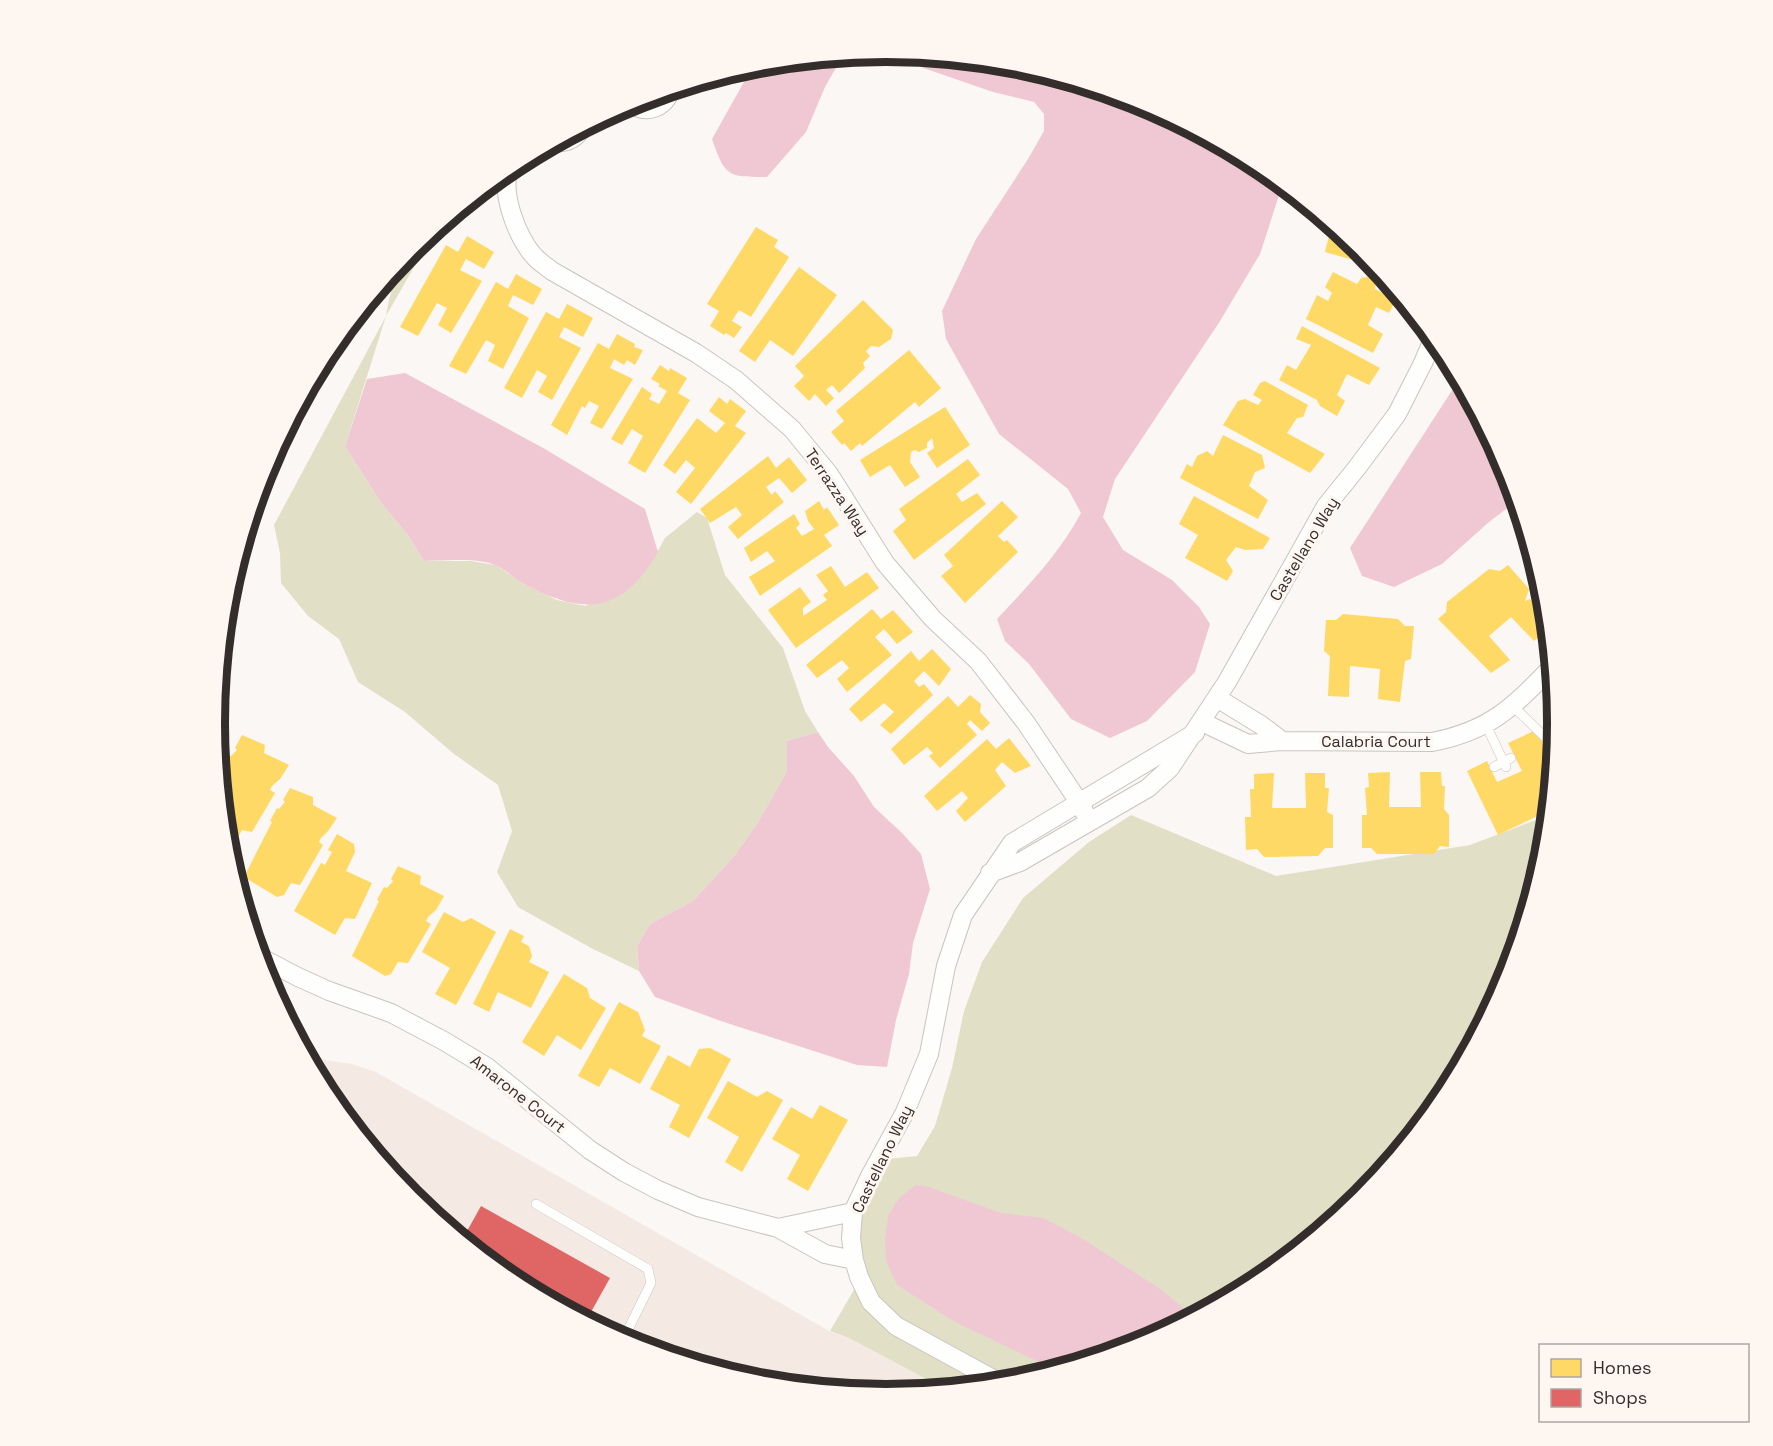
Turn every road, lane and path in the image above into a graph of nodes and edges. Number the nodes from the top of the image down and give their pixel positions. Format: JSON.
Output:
{"nodes":[{"id":1,"x":667,"y":100,"type":"edge"},
{"id":2,"x":643,"y":108,"type":"edge"},
{"id":3,"x":507,"y":181,"type":"edge"},
{"id":4,"x":1430,"y":345,"type":"edge"},
{"id":5,"x":1546,"y":674,"type":"edge"},
{"id":6,"x":1217,"y":698,"type":"junction"},
{"id":7,"x":1513,"y":706,"type":"junction"},
{"id":8,"x":1486,"y":725,"type":"junction"},
{"id":9,"x":1198,"y":728,"type":"junction"},
{"id":10,"x":1282,"y":741,"type":"junction"},
{"id":11,"x":1548,"y":741,"type":"edge"},
{"id":12,"x":1494,"y":767,"type":"dead end"},
{"id":13,"x":1079,"y":802,"type":"junction"},
{"id":14,"x":1089,"y":821,"type":"junction"},
{"id":15,"x":990,"y":873,"type":"junction"},
{"id":16,"x":270,"y":962,"type":"edge"},
{"id":17,"x":536,"y":1204,"type":"dead end"},
{"id":18,"x":854,"y":1212,"type":"junction"},
{"id":19,"x":778,"y":1227,"type":"junction"},
{"id":20,"x":854,"y":1260,"type":"junction"},
{"id":21,"x":627,"y":1331,"type":"edge"},
{"id":22,"x":988,"y":1377,"type":"edge"}],
"edges":[{"from":1,"to":2,"type":"street"},
{"from":3,"to":13,"type":"street","name":"Terrazza Way"},
{"from":4,"to":6,"type":"street","name":"Castellano Way"},
{"from":5,"to":7,"type":"street","name":"Calabria Court"},
{"from":6,"to":9,"type":"street","name":"Castellano Way"},
{"from":6,"to":10,"type":"street"},
{"from":7,"to":8,"type":"street","name":"Calabria Court"},
{"from":7,"to":11,"type":"lane"},
{"from":8,"to":10,"type":"street","name":"Calabria Court"},
{"from":8,"to":12,"type":"lane"},
{"from":9,"to":10,"type":"street","name":"Calabria Court"},
{"from":9,"to":13,"type":"street","name":"Castellano Way"},
{"from":9,"to":14,"type":"street","name":"Castellano Way"},
{"from":13,"to":14,"type":"street","name":"Terrazza Way"},
{"from":13,"to":15,"type":"street","name":"Castellano Way"},
{"from":14,"to":15,"type":"street","name":"Castellano Way"},
{"from":15,"to":18,"type":"street","name":"Castellano Way"},
{"from":16,"to":19,"type":"street","name":"Amarone Court"},
{"from":17,"to":21,"type":"lane"},
{"from":18,"to":19,"type":"street"},
{"from":18,"to":20,"type":"street","name":"Castellano Way"},
{"from":19,"to":20,"type":"street"},
{"from":20,"to":22,"type":"street","name":"Castellano Way"}]}
